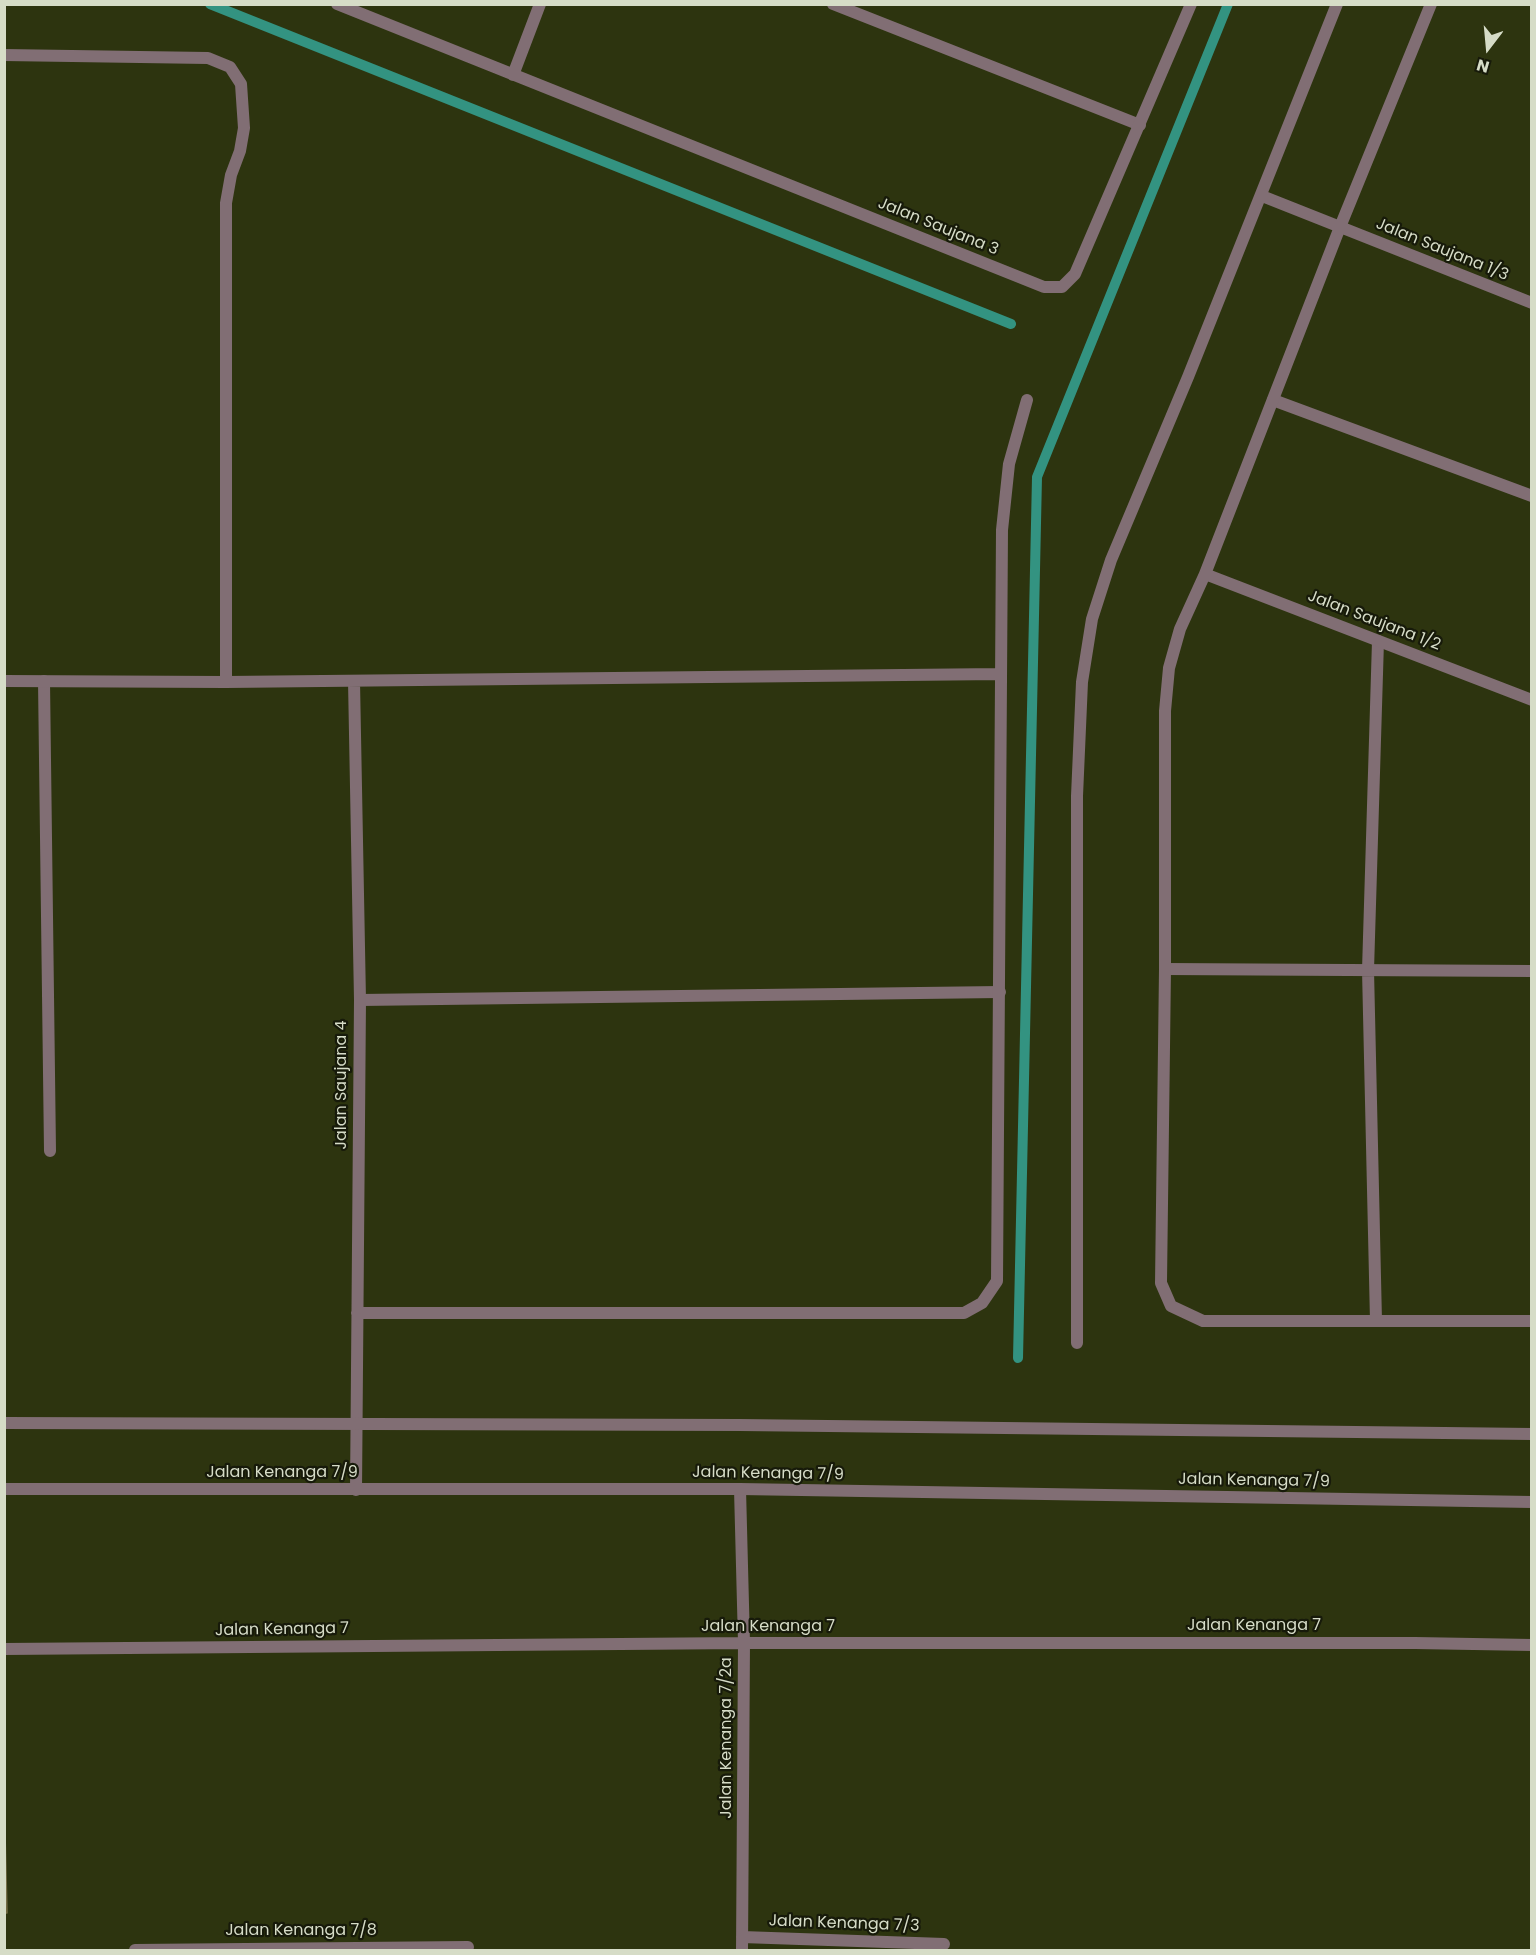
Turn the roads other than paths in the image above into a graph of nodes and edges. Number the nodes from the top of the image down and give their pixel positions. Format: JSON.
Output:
{"nodes":[{"id":1,"x":337,"y":4,"type":"edge"},
{"id":2,"x":540,"y":4,"type":"edge"},
{"id":3,"x":833,"y":4,"type":"edge"},
{"id":4,"x":1191,"y":4,"type":"edge"},
{"id":5,"x":1337,"y":4,"type":"edge"},
{"id":6,"x":1431,"y":4,"type":"edge"},
{"id":7,"x":4,"y":55,"type":"edge"},
{"id":8,"x":513,"y":75,"type":"junction"},
{"id":9,"x":1140,"y":125,"type":"junction"},
{"id":10,"x":1262,"y":196,"type":"junction"},
{"id":11,"x":1340,"y":227,"type":"junction"},
{"id":12,"x":1532,"y":303,"type":"edge"},
{"id":13,"x":1028,"y":400,"type":"dead end"},
{"id":14,"x":1273,"y":400,"type":"junction"},
{"id":15,"x":1532,"y":496,"type":"edge"},
{"id":16,"x":1205,"y":574,"type":"junction"},
{"id":17,"x":1378,"y":641,"type":"junction"},
{"id":18,"x":1000,"y":674,"type":"junction"},
{"id":19,"x":4,"y":681,"type":"edge"},
{"id":20,"x":44,"y":681,"type":"junction"},
{"id":21,"x":354,"y":681,"type":"junction"},
{"id":22,"x":226,"y":682,"type":"junction"},
{"id":23,"x":1532,"y":700,"type":"edge"},
{"id":24,"x":1165,"y":969,"type":"junction"},
{"id":25,"x":1368,"y":970,"type":"junction"},
{"id":26,"x":1532,"y":972,"type":"edge"},
{"id":27,"x":1000,"y":992,"type":"junction"},
{"id":28,"x":360,"y":1000,"type":"junction"},
{"id":29,"x":50,"y":1151,"type":"dead end"},
{"id":30,"x":357,"y":1313,"type":"junction"},
{"id":31,"x":1376,"y":1321,"type":"junction"},
{"id":32,"x":1532,"y":1321,"type":"edge"},
{"id":33,"x":1077,"y":1343,"type":"dead end"},
{"id":34,"x":4,"y":1423,"type":"edge"},
{"id":35,"x":355,"y":1424,"type":"junction"},
{"id":36,"x":1532,"y":1434,"type":"edge"},
{"id":37,"x":4,"y":1489,"type":"edge"},
{"id":38,"x":356,"y":1490,"type":"junction"},
{"id":39,"x":740,"y":1490,"type":"junction"},
{"id":40,"x":1532,"y":1502,"type":"edge"},
{"id":41,"x":744,"y":1643,"type":"junction"},
{"id":42,"x":1532,"y":1645,"type":"edge"},
{"id":43,"x":4,"y":1649,"type":"edge"},
{"id":44,"x":742,"y":1937,"type":"junction"},
{"id":45,"x":944,"y":1944,"type":"dead end"},
{"id":46,"x":468,"y":1947,"type":"dead end"},
{"id":47,"x":135,"y":1950,"type":"edge"},
{"id":48,"x":742,"y":1950,"type":"edge"}],
"edges":[{"from":1,"to":8,"type":"street","name":"Jalan Saujana 3"},
{"from":2,"to":8,"type":"street"},
{"from":3,"to":9,"type":"street"},
{"from":4,"to":9,"type":"street","name":"Jalan Saujana 3"},
{"from":5,"to":10,"type":"street"},
{"from":6,"to":11,"type":"street"},
{"from":7,"to":22,"type":"street"},
{"from":8,"to":9,"type":"street","name":"Jalan Saujana 3"},
{"from":10,"to":11,"type":"street","name":"Jalan Saujana 1/3"},
{"from":10,"to":33,"type":"street"},
{"from":11,"to":12,"type":"street","name":"Jalan Saujana 1/3"},
{"from":11,"to":14,"type":"street"},
{"from":13,"to":18,"type":"street"},
{"from":14,"to":15,"type":"street"},
{"from":14,"to":16,"type":"street"},
{"from":16,"to":17,"type":"street","name":"Jalan Saujana 1/2"},
{"from":16,"to":24,"type":"street"},
{"from":17,"to":23,"type":"street","name":"Jalan Saujana 1/2"},
{"from":17,"to":25,"type":"street"},
{"from":18,"to":21,"type":"street"},
{"from":18,"to":27,"type":"street"},
{"from":19,"to":20,"type":"street"},
{"from":20,"to":22,"type":"street"},
{"from":20,"to":29,"type":"street"},
{"from":21,"to":22,"type":"street"},
{"from":21,"to":28,"type":"street","name":"Jalan Saujana 4"},
{"from":24,"to":25,"type":"street"},
{"from":24,"to":31,"type":"street"},
{"from":25,"to":26,"type":"street"},
{"from":25,"to":31,"type":"street"},
{"from":27,"to":28,"type":"street"},
{"from":27,"to":30,"type":"street"},
{"from":28,"to":30,"type":"street","name":"Jalan Saujana 4"},
{"from":30,"to":35,"type":"street","name":"Jalan Saujana 4"},
{"from":31,"to":32,"type":"street"},
{"from":34,"to":35,"type":"street"},
{"from":35,"to":36,"type":"street"},
{"from":35,"to":38,"type":"street","name":"Jalan Saujana 4"},
{"from":37,"to":38,"type":"street","name":"Jalan Kenanga 7/9"},
{"from":38,"to":39,"type":"street","name":"Jalan Kenanga 7/9"},
{"from":39,"to":40,"type":"street","name":"Jalan Kenanga 7/9"},
{"from":39,"to":41,"type":"street","name":"Jalan Kenanga 7/2a"},
{"from":41,"to":42,"type":"street","name":"Jalan Kenanga 7"},
{"from":41,"to":43,"type":"street","name":"Jalan Kenanga 7"},
{"from":41,"to":44,"type":"street","name":"Jalan Kenanga 7/2a"},
{"from":44,"to":45,"type":"street","name":"Jalan Kenanga 7/3"},
{"from":44,"to":48,"type":"street","name":"Jalan Kenanga 7/2a"},
{"from":46,"to":47,"type":"street","name":"Jalan Kenanga 7/8"}]}
